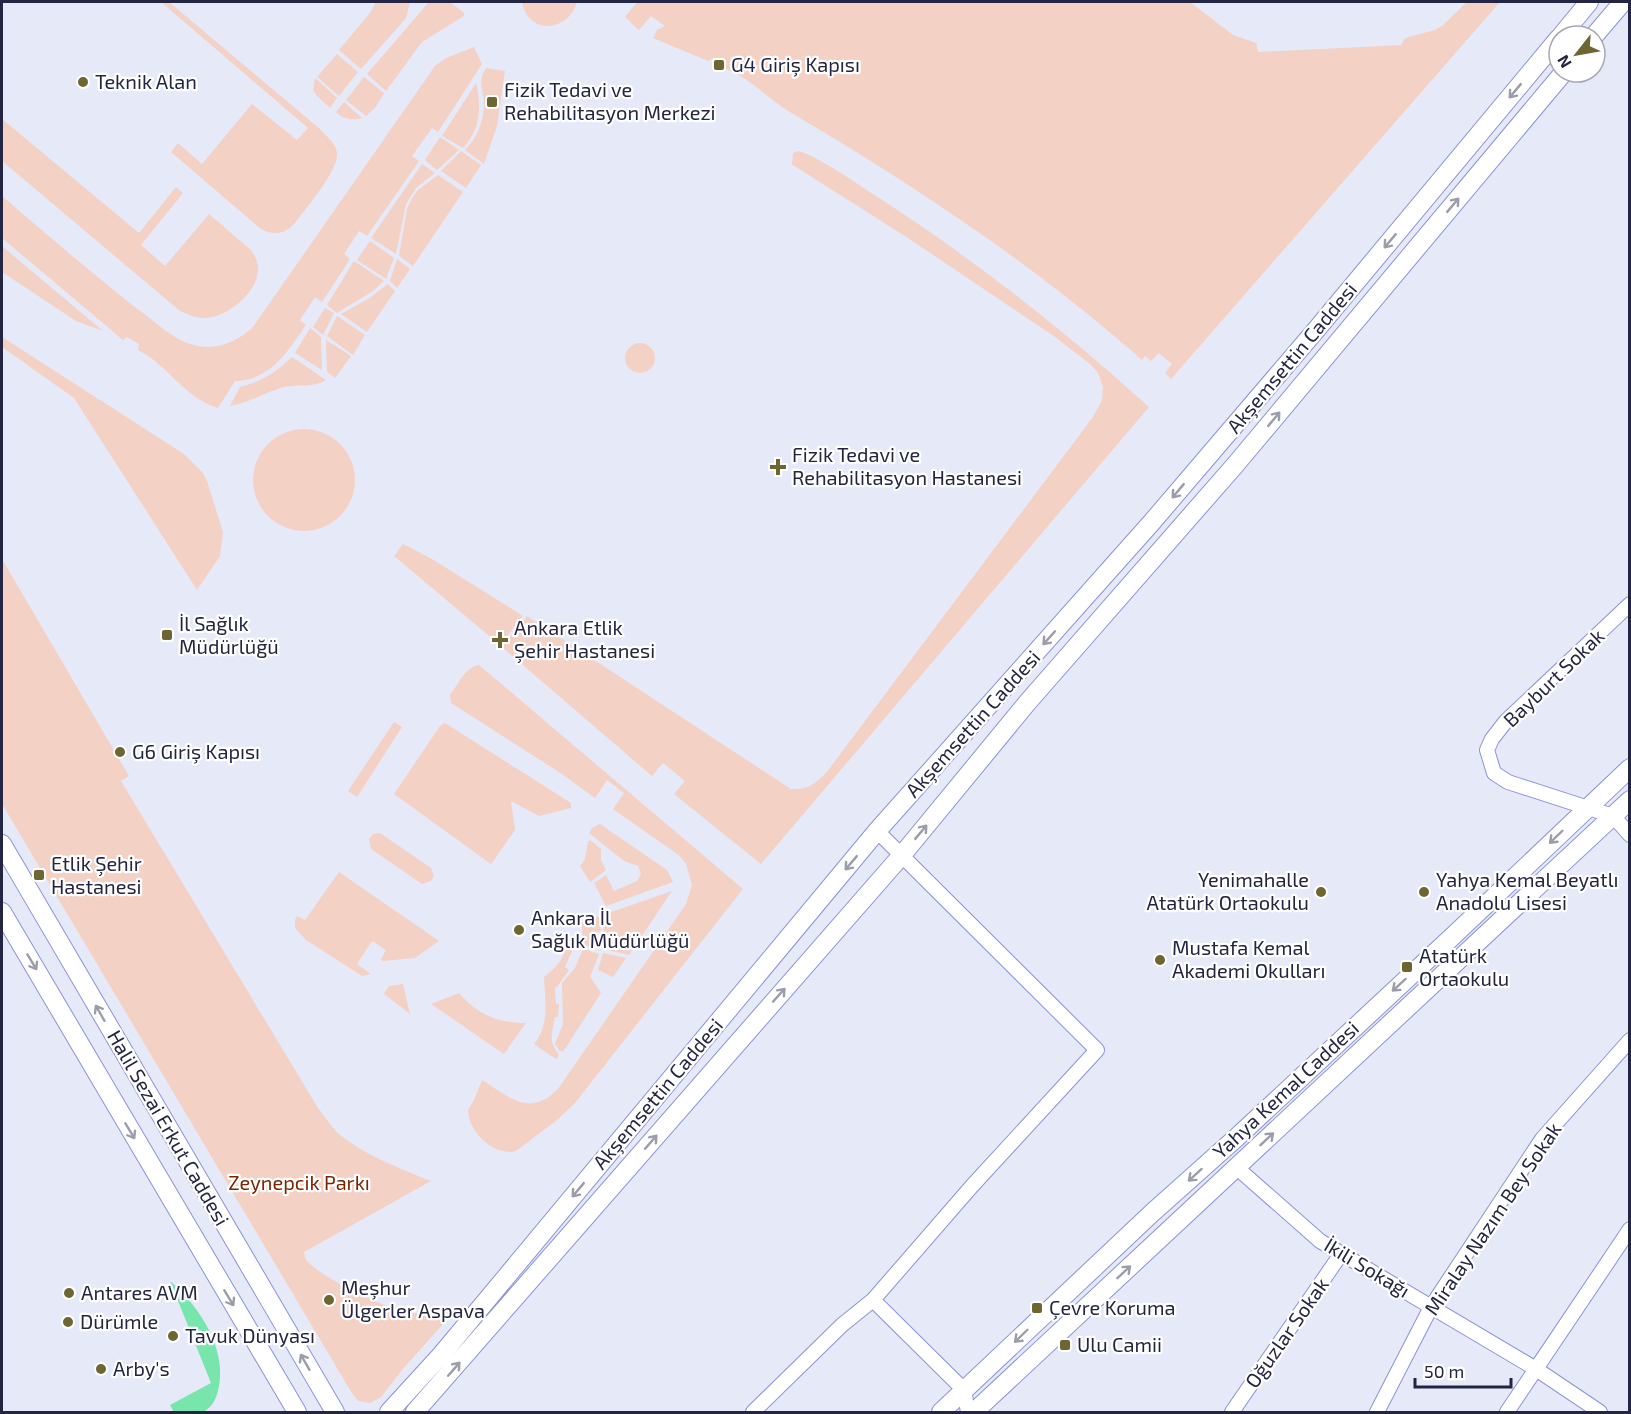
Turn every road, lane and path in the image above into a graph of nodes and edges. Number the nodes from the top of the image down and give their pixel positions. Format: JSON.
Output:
{"nodes":[{"id":1,"x":1589,"y":2,"type":"edge"},
{"id":2,"x":1623,"y":2,"type":"edge"},
{"id":3,"x":1571,"y":24,"type":"edge"},
{"id":4,"x":1604,"y":24,"type":"edge"},
{"id":5,"x":1547,"y":53,"type":"edge"},
{"id":6,"x":1554,"y":84,"type":"edge"},
{"id":7,"x":1629,"y":604,"type":"edge"},
{"id":8,"x":1629,"y":768,"type":"edge"},
{"id":9,"x":1629,"y":800,"type":"edge"},
{"id":10,"x":1586,"y":809,"type":"junction"},
{"id":11,"x":1613,"y":816,"type":"junction"},
{"id":12,"x":877,"y":831,"type":"junction"},
{"id":13,"x":1629,"y":835,"type":"edge"},
{"id":14,"x":2,"y":844,"type":"edge"},
{"id":15,"x":902,"y":855,"type":"junction"},
{"id":16,"x":2,"y":912,"type":"edge"},
{"id":17,"x":1629,"y":1040,"type":"edge"},
{"id":18,"x":1236,"y":1167,"type":"junction"},
{"id":19,"x":1629,"y":1229,"type":"edge"},
{"id":20,"x":1341,"y":1254,"type":"junction"},
{"id":21,"x":873,"y":1300,"type":"junction"},
{"id":22,"x":1431,"y":1307,"type":"junction"},
{"id":23,"x":1536,"y":1369,"type":"junction"},
{"id":24,"x":964,"y":1390,"type":"junction"},
{"id":25,"x":297,"y":1413,"type":"edge"},
{"id":26,"x":335,"y":1413,"type":"edge"},
{"id":27,"x":389,"y":1413,"type":"edge"},
{"id":28,"x":415,"y":1413,"type":"edge"},
{"id":29,"x":753,"y":1413,"type":"edge"},
{"id":30,"x":941,"y":1413,"type":"edge"},
{"id":31,"x":968,"y":1413,"type":"edge"},
{"id":32,"x":974,"y":1413,"type":"edge"},
{"id":33,"x":1232,"y":1413,"type":"edge"},
{"id":34,"x":1377,"y":1413,"type":"edge"},
{"id":35,"x":1507,"y":1413,"type":"edge"},
{"id":36,"x":1600,"y":1413,"type":"edge"}],
"edges":[{"from":1,"to":3,"type":"main road","name":"Akşemsettin Caddesi"},
{"from":2,"to":4,"type":"main road"},
{"from":5,"to":12,"type":"main road","name":"Akşemsettin Caddesi","one_way":true},
{"from":15,"to":6,"type":"main road","name":"Akşemsettin Caddesi","one_way":true},
{"from":7,"to":10,"type":"street","name":"Bayburt Sokak"},
{"from":8,"to":10,"type":"main road","name":"Yahya Kemal Caddesi"},
{"from":9,"to":11,"type":"main road","name":"Yahya Kemal Caddesi"},
{"from":10,"to":11,"type":"street","name":"Bayburt Sokak"},
{"from":10,"to":24,"type":"main road","name":"Yahya Kemal Caddesi","one_way":true},
{"from":11,"to":13,"type":"street"},
{"from":18,"to":11,"type":"main road","name":"Yahya Kemal Caddesi","one_way":true},
{"from":12,"to":15,"type":"street"},
{"from":12,"to":27,"type":"main road","name":"Akşemsettin Caddesi","one_way":true},
{"from":26,"to":14,"type":"main road","name":"Halil Sezai Erkut Caddesi","one_way":true},
{"from":15,"to":21,"type":"street"},
{"from":28,"to":15,"type":"main road","name":"Akşemsettin Caddesi","one_way":true},
{"from":16,"to":25,"type":"main road","name":"Halil Sezai Erkut Caddesi","one_way":true},
{"from":17,"to":22,"type":"street","name":"Miralay Nazım Bey Sokak"},
{"from":18,"to":20,"type":"street","name":"İkili Sokağı"},
{"from":32,"to":18,"type":"main road","name":"Yahya Kemal Caddesi","one_way":true},
{"from":19,"to":23,"type":"street"},
{"from":20,"to":22,"type":"street","name":"İkili Sokağı"},
{"from":20,"to":33,"type":"street","name":"Oğuzlar Sokak"},
{"from":21,"to":24,"type":"street"},
{"from":21,"to":29,"type":"street"},
{"from":22,"to":23,"type":"street","name":"İkili Sokağı"},
{"from":22,"to":34,"type":"street","name":"Miralay Nazım Bey Sokak"},
{"from":23,"to":35,"type":"street"},
{"from":23,"to":36,"type":"street","name":"İkili Sokağı"},
{"from":24,"to":30,"type":"main road","name":"Yahya Kemal Caddesi"},
{"from":24,"to":31,"type":"street"}]}
